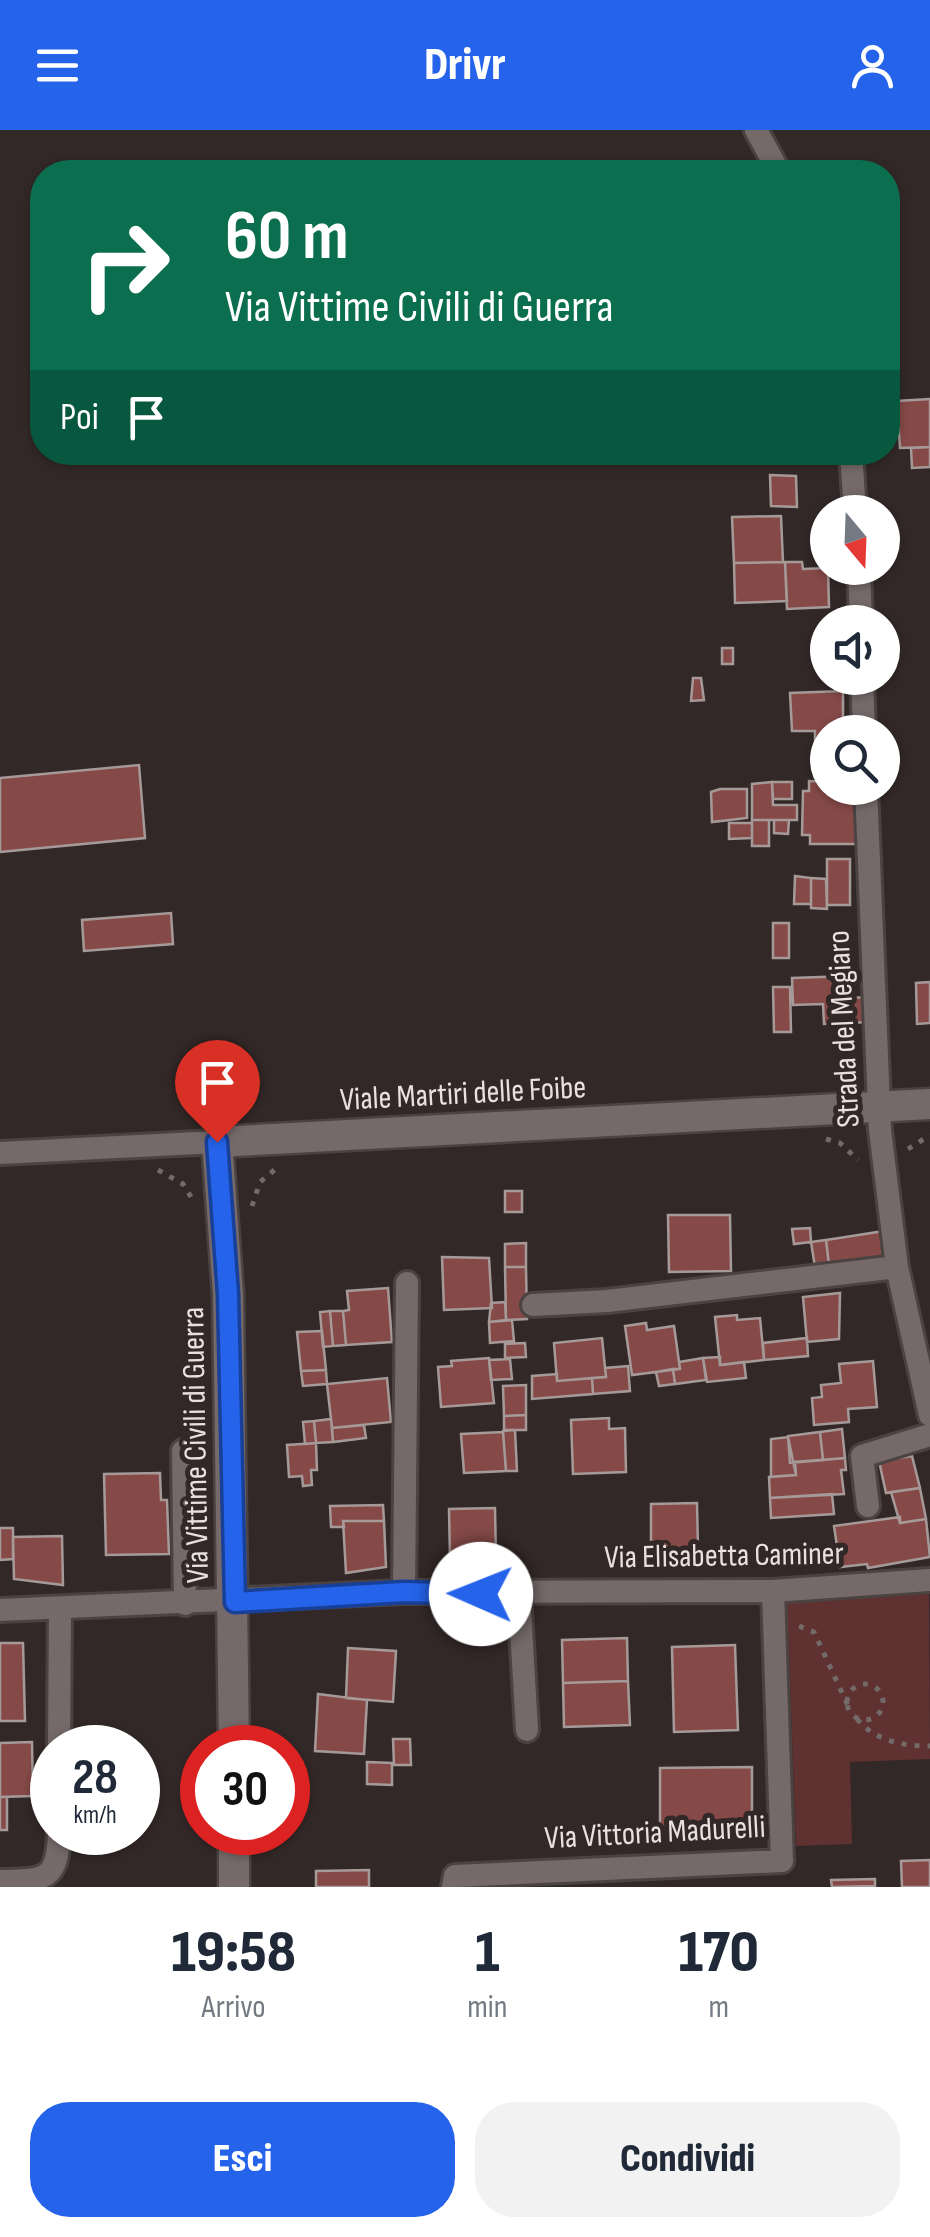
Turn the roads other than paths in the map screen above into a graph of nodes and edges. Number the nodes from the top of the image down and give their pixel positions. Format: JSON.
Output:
{"nodes":[{"id":1,"x":756,"y":130,"type":"edge"},
{"id":2,"x":772,"y":160,"type":"edge"},
{"id":3,"x":852,"y":465,"type":"edge"},
{"id":4,"x":855,"y":495,"type":"edge"},
{"id":5,"x":867,"y":805,"type":"edge"},
{"id":6,"x":930,"y":1104,"type":"edge"},
{"id":7,"x":878,"y":1107,"type":"junction"},
{"id":8,"x":217,"y":1142,"type":"junction"},
{"id":9,"x":0,"y":1153,"type":"edge"},
{"id":10,"x":897,"y":1268,"type":"junction"},
{"id":11,"x":407,"y":1283,"type":"dead end"},
{"id":12,"x":534,"y":1305,"type":"dead end"},
{"id":13,"x":930,"y":1415,"type":"edge"},
{"id":14,"x":930,"y":1435,"type":"edge"},
{"id":15,"x":183,"y":1451,"type":"dead end"},
{"id":16,"x":868,"y":1506,"type":"dead end"},
{"id":17,"x":930,"y":1580,"type":"edge"},
{"id":18,"x":773,"y":1591,"type":"junction"},
{"id":19,"x":404,"y":1592,"type":"junction"},
{"id":20,"x":519,"y":1594,"type":"junction"},
{"id":21,"x":235,"y":1602,"type":"junction"},
{"id":22,"x":185,"y":1604,"type":"junction"},
{"id":23,"x":60,"y":1608,"type":"junction"},
{"id":24,"x":0,"y":1610,"type":"edge"},
{"id":25,"x":59,"y":1725,"type":"edge"},
{"id":26,"x":234,"y":1725,"type":"edge"},
{"id":27,"x":527,"y":1730,"type":"dead end"},
{"id":28,"x":58,"y":1855,"type":"edge"},
{"id":29,"x":234,"y":1855,"type":"edge"},
{"id":30,"x":0,"y":1880,"type":"edge"},
{"id":31,"x":234,"y":1887,"type":"edge"},
{"id":32,"x":454,"y":1887,"type":"edge"}],
"edges":[{"from":1,"to":2,"type":"street"},
{"from":3,"to":4,"type":"street"},
{"from":5,"to":7,"type":"street","name":"Strada del Megiaro"},
{"from":6,"to":7,"type":"street","name":"Viale Martiri delle Foibe"},
{"from":7,"to":8,"type":"street","name":"Viale Martiri delle Foibe"},
{"from":7,"to":10,"type":"street","name":"Strada del Megiaro"},
{"from":8,"to":9,"type":"street","name":"Viale Martiri delle Foibe"},
{"from":8,"to":21,"type":"street","name":"Via Vittime Civili di Guerra"},
{"from":10,"to":12,"type":"street"},
{"from":10,"to":13,"type":"street","name":"Strada del Megiaro"},
{"from":11,"to":19,"type":"street"},
{"from":14,"to":16,"type":"street"},
{"from":15,"to":22,"type":"street"},
{"from":17,"to":18,"type":"street","name":"Via Elisabetta Caminer"},
{"from":18,"to":20,"type":"street","name":"Via Elisabetta Caminer"},
{"from":18,"to":32,"type":"street","name":"Via Vittoria Madurelli"},
{"from":19,"to":20,"type":"street","name":"Via Elisabetta Caminer"},
{"from":19,"to":21,"type":"street","name":"Via Elisabetta Caminer"},
{"from":20,"to":27,"type":"street"},
{"from":21,"to":22,"type":"street","name":"Via Elisabetta Caminer"},
{"from":21,"to":26,"type":"street","name":"Via Vittime Civili di Guerra"},
{"from":22,"to":23,"type":"street","name":"Via Elisabetta Caminer"},
{"from":23,"to":24,"type":"street","name":"Via Elisabetta Caminer"},
{"from":23,"to":25,"type":"street"},
{"from":28,"to":30,"type":"street"},
{"from":29,"to":31,"type":"street"}]}
